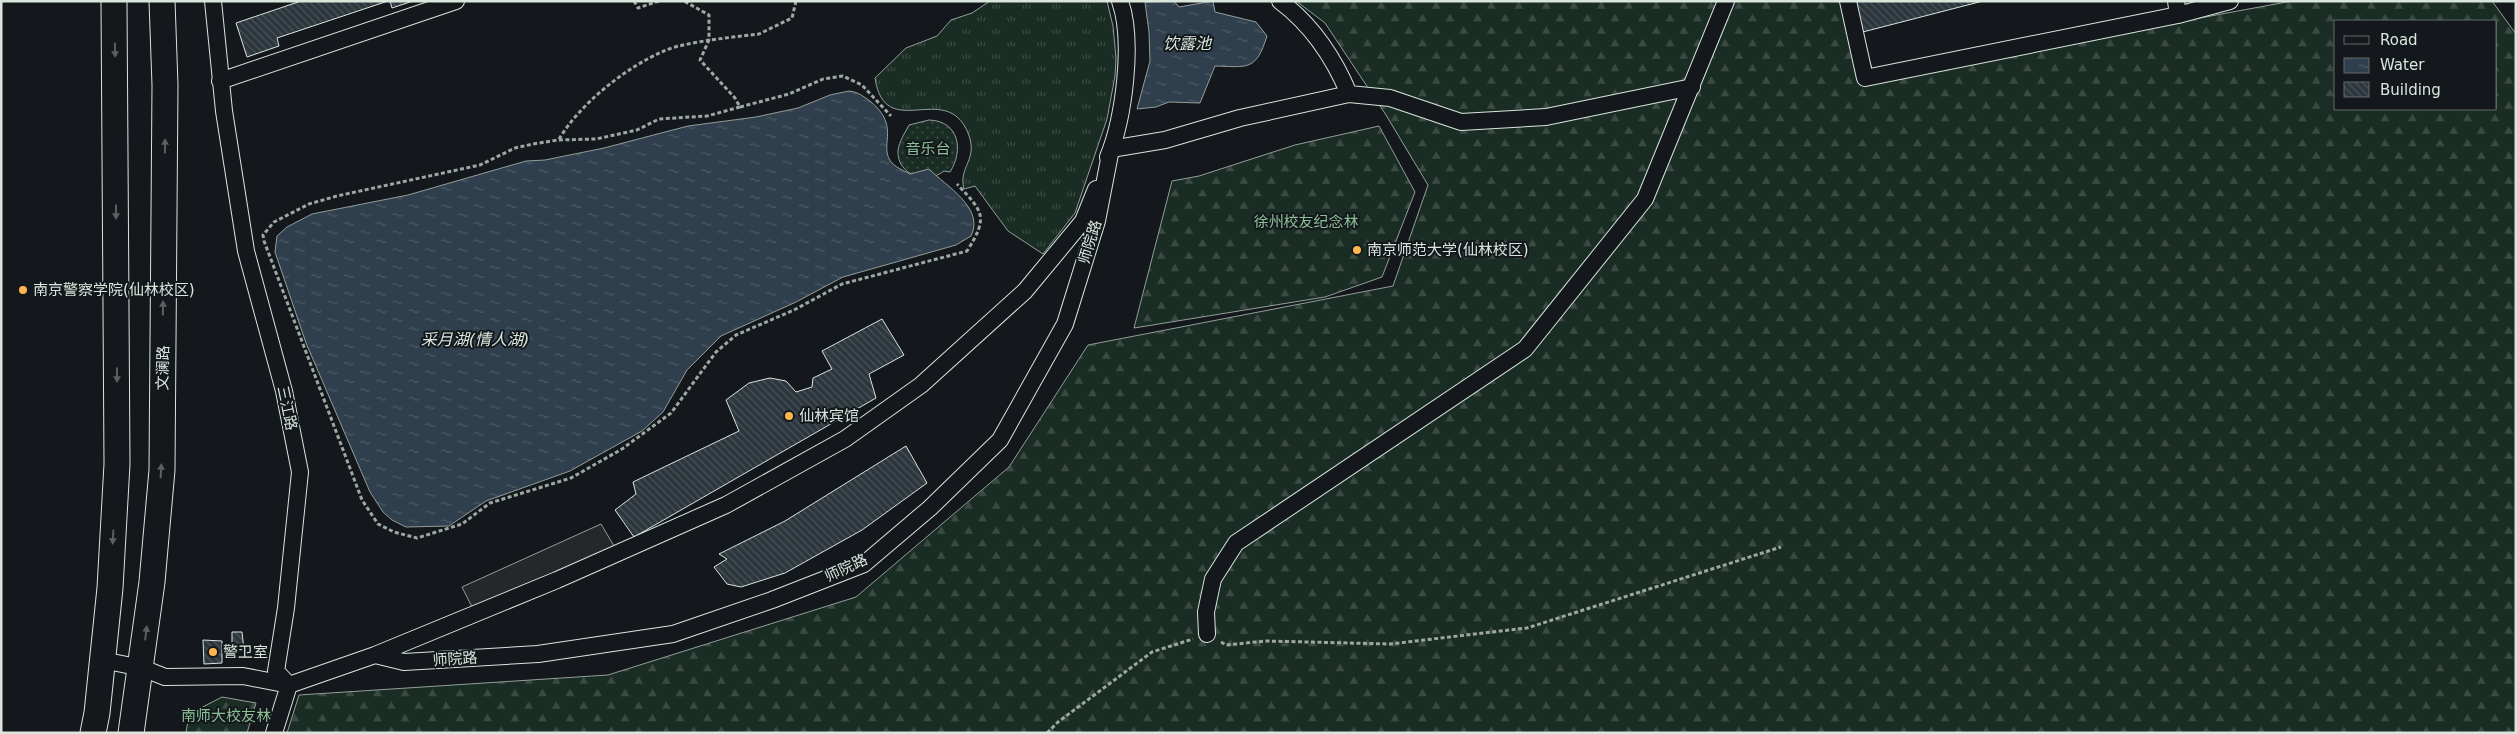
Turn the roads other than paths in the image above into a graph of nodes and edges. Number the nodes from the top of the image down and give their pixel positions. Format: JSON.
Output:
{"nodes":[{"id":1,"x":114,"y":1,"type":"edge"},
{"id":2,"x":162,"y":1,"type":"edge"},
{"id":3,"x":214,"y":1,"type":"edge"},
{"id":4,"x":456,"y":1,"type":"edge"},
{"id":5,"x":1120,"y":1,"type":"edge"},
{"id":6,"x":1280,"y":1,"type":"edge"},
{"id":7,"x":1726,"y":1,"type":"edge"},
{"id":8,"x":1848,"y":1,"type":"edge"},
{"id":9,"x":2230,"y":1,"type":"edge"},
{"id":10,"x":2177,"y":8,"type":"edge"},
{"id":11,"x":220,"y":80,"type":"junction"},
{"id":12,"x":1692,"y":87,"type":"junction"},
{"id":13,"x":1349,"y":94,"type":"junction"},
{"id":14,"x":1111,"y":149,"type":"junction"},
{"id":15,"x":1207,"y":634,"type":"road end"},
{"id":16,"x":375,"y":655,"type":"junction"},
{"id":17,"x":102,"y":660,"type":"junction"},
{"id":18,"x":142,"y":668,"type":"junction"},
{"id":19,"x":289,"y":685,"type":"junction"},
{"id":20,"x":92,"y":733,"type":"edge"},
{"id":21,"x":131,"y":733,"type":"edge"},
{"id":22,"x":274,"y":733,"type":"edge"}],
"edges":[{"from":1,"to":17,"type":"main road","one_way":true},
{"from":18,"to":2,"type":"main road","name":"文澜路","one_way":true},
{"from":3,"to":11,"type":"street","name":"三江路"},
{"from":4,"to":11,"type":"street"},
{"from":5,"to":14,"type":"street","name":"师院路"},
{"from":6,"to":13,"type":"street"},
{"from":7,"to":12,"type":"street"},
{"from":8,"to":10,"type":"street"},
{"from":9,"to":10,"type":"street"},
{"from":11,"to":19,"type":"street","name":"三江路"},
{"from":12,"to":13,"type":"street"},
{"from":12,"to":15,"type":"street"},
{"from":13,"to":14,"type":"street"},
{"from":14,"to":16,"type":"street","name":"师院路"},
{"from":14,"to":16,"type":"street","name":"师院路"},
{"from":16,"to":19,"type":"street","name":"师院路"},
{"from":17,"to":18,"type":"street"},
{"from":17,"to":20,"type":"main road"},
{"from":18,"to":19,"type":"street"},
{"from":18,"to":21,"type":"main road","name":"文澜路"},
{"from":19,"to":22,"type":"street"}]}
